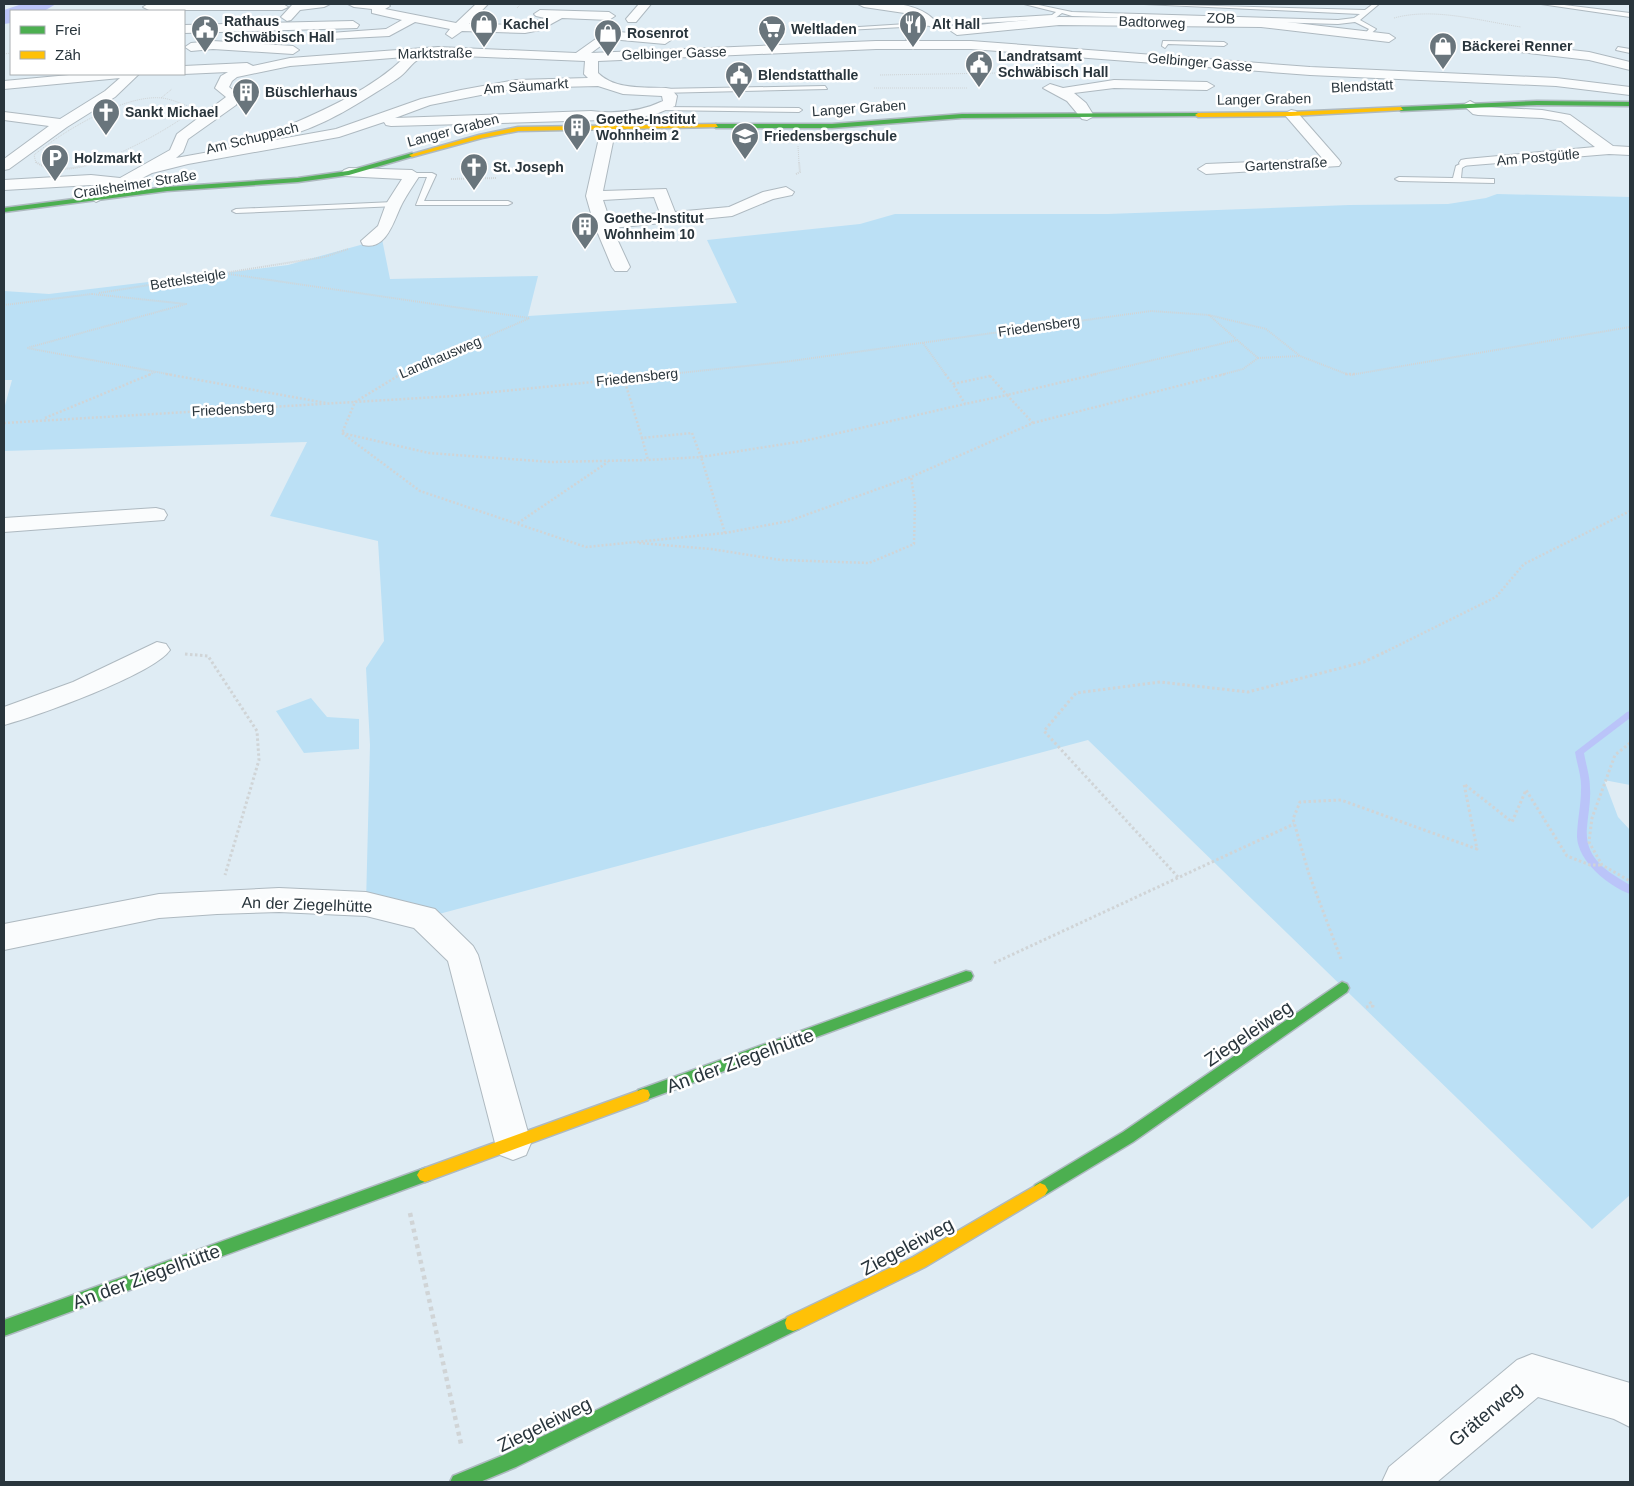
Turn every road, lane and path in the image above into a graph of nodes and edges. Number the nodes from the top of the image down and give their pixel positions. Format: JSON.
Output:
{"nodes":[{"id":1,"x":324,"y":4,"type":"edge"},
{"id":2,"x":354,"y":4,"type":"edge"},
{"id":3,"x":520,"y":4,"type":"edge"},
{"id":4,"x":645,"y":4,"type":"edge"},
{"id":5,"x":864,"y":4,"type":"edge"},
{"id":6,"x":1027,"y":4,"type":"edge"},
{"id":7,"x":1146,"y":4,"type":"edge"},
{"id":8,"x":1376,"y":4,"type":"edge"},
{"id":9,"x":1544,"y":4,"type":"edge"},
{"id":10,"x":202,"y":5,"type":"edge"},
{"id":11,"x":887,"y":5,"type":"edge"},
{"id":12,"x":1046,"y":5,"type":"edge"},
{"id":13,"x":905,"y":6,"type":"edge"},
{"id":14,"x":148,"y":7,"type":"edge"},
{"id":15,"x":383,"y":7,"type":"edge"},
{"id":16,"x":296,"y":8,"type":"junction"},
{"id":17,"x":477,"y":8,"type":"edge"},
{"id":18,"x":517,"y":8,"type":"dead end"},
{"id":19,"x":1367,"y":12,"type":"junction"},
{"id":20,"x":492,"y":13,"type":"dead end"},
{"id":21,"x":530,"y":14,"type":"dead end"},
{"id":22,"x":559,"y":15,"type":"junction"},
{"id":23,"x":1630,"y":15,"type":"edge"},
{"id":24,"x":609,"y":16,"type":"dead end"},
{"id":25,"x":287,"y":17,"type":"dead end"},
{"id":26,"x":1058,"y":17,"type":"junction"},
{"id":27,"x":413,"y":18,"type":"junction"},
{"id":28,"x":196,"y":19,"type":"dead end"},
{"id":29,"x":632,"y":19,"type":"dead end"},
{"id":30,"x":1356,"y":20,"type":"junction"},
{"id":31,"x":931,"y":23,"type":"junction"},
{"id":32,"x":353,"y":25,"type":"junction"},
{"id":33,"x":458,"y":27,"type":"junction"},
{"id":34,"x":536,"y":27,"type":"junction"},
{"id":35,"x":846,"y":28,"type":"dead end"},
{"id":36,"x":185,"y":29,"type":"edge"},
{"id":37,"x":562,"y":29,"type":"dead end"},
{"id":38,"x":1367,"y":35,"type":"junction"},
{"id":39,"x":602,"y":38,"type":"joint"},
{"id":40,"x":1389,"y":38,"type":"dead end"},
{"id":41,"x":322,"y":43,"type":"junction"},
{"id":42,"x":1224,"y":44,"type":"dead end"},
{"id":43,"x":876,"y":45,"type":"junction"},
{"id":44,"x":1498,"y":46,"type":"dead end"},
{"id":45,"x":185,"y":47,"type":"edge"},
{"id":46,"x":768,"y":49,"type":"junction"},
{"id":47,"x":1618,"y":49,"type":"dead end"},
{"id":48,"x":438,"y":51,"type":"junction"},
{"id":49,"x":1630,"y":51,"type":"edge"},
{"id":50,"x":418,"y":52,"type":"junction"},
{"id":51,"x":1165,"y":53,"type":"junction"},
{"id":52,"x":1274,"y":54,"type":"dead end"},
{"id":53,"x":586,"y":56,"type":"junction"},
{"id":54,"x":290,"y":62,"type":"junction"},
{"id":55,"x":261,"y":66,"type":"junction"},
{"id":56,"x":1630,"y":66,"type":"edge"},
{"id":57,"x":999,"y":68,"type":"dead end"},
{"id":58,"x":1274,"y":68,"type":"junction"},
{"id":59,"x":185,"y":70,"type":"edge"},
{"id":60,"x":109,"y":75,"type":"edge"},
{"id":61,"x":131,"y":75,"type":"edge"},
{"id":62,"x":880,"y":75,"type":"dead end"},
{"id":63,"x":1442,"y":78,"type":"junction"},
{"id":64,"x":599,"y":82,"type":"junction"},
{"id":65,"x":881,"y":84,"type":"dead end"},
{"id":66,"x":4,"y":85,"type":"edge"},
{"id":67,"x":1207,"y":86,"type":"dead end"},
{"id":68,"x":1363,"y":87,"type":"dead end"},
{"id":69,"x":825,"y":88,"type":"dead end"},
{"id":70,"x":874,"y":88,"type":"dead end"},
{"id":71,"x":881,"y":88,"type":"junction"},
{"id":72,"x":967,"y":88,"type":"dead end"},
{"id":73,"x":172,"y":89,"type":"dead end"},
{"id":74,"x":659,"y":91,"type":"junction"},
{"id":75,"x":1630,"y":91,"type":"edge"},
{"id":76,"x":161,"y":98,"type":"junction"},
{"id":77,"x":1630,"y":104,"type":"edge"},
{"id":78,"x":1470,"y":106,"type":"junction"},
{"id":79,"x":659,"y":109,"type":"junction"},
{"id":80,"x":799,"y":110,"type":"dead end"},
{"id":81,"x":1291,"y":114,"type":"junction"},
{"id":82,"x":4,"y":116,"type":"edge"},
{"id":83,"x":1087,"y":116,"type":"junction"},
{"id":84,"x":370,"y":122,"type":"junction"},
{"id":85,"x":611,"y":122,"type":"junction"},
{"id":86,"x":62,"y":124,"type":"junction"},
{"id":87,"x":796,"y":140,"type":"dead end"},
{"id":88,"x":12,"y":141,"type":"dead end"},
{"id":89,"x":36,"y":150,"type":"junction"},
{"id":90,"x":1609,"y":150,"type":"junction"},
{"id":91,"x":1630,"y":151,"type":"edge"},
{"id":92,"x":416,"y":154,"type":"junction"},
{"id":93,"x":1466,"y":163,"type":"joint"},
{"id":94,"x":4,"y":166,"type":"edge"},
{"id":95,"x":152,"y":167,"type":"junction"},
{"id":96,"x":1206,"y":169,"type":"dead end"},
{"id":97,"x":800,"y":172,"type":"dead end"},
{"id":98,"x":350,"y":173,"type":"junction"},
{"id":99,"x":412,"y":174,"type":"junction"},
{"id":100,"x":497,"y":178,"type":"dead end"},
{"id":101,"x":430,"y":179,"type":"junction"},
{"id":102,"x":1399,"y":179,"type":"dead end"},
{"id":103,"x":1457,"y":180,"type":"junction"},
{"id":104,"x":126,"y":181,"type":"junction"},
{"id":105,"x":1491,"y":181,"type":"dead end"},
{"id":106,"x":4,"y":185,"type":"edge"},
{"id":107,"x":212,"y":186,"type":"junction"},
{"id":108,"x":167,"y":189,"type":"junction"},
{"id":109,"x":786,"y":192,"type":"dead end"},
{"id":110,"x":594,"y":196,"type":"junction"},
{"id":111,"x":96,"y":197,"type":"junction"},
{"id":112,"x":508,"y":203,"type":"dead end"},
{"id":113,"x":394,"y":204,"type":"junction"},
{"id":114,"x":4,"y":210,"type":"edge"},
{"id":115,"x":63,"y":210,"type":"junction"},
{"id":116,"x":236,"y":211,"type":"dead end"},
{"id":117,"x":669,"y":217,"type":"junction"},
{"id":118,"x":4,"y":219,"type":"edge"},
{"id":119,"x":602,"y":224,"type":"junction"},
{"id":120,"x":369,"y":241,"type":"joint"},
{"id":121,"x":621,"y":267,"type":"dead end"},
{"id":122,"x":224,"y":273,"type":"junction"},
{"id":123,"x":92,"y":294,"type":"junction"},
{"id":124,"x":4,"y":305,"type":"edge"},
{"id":125,"x":1209,"y":315,"type":"junction"},
{"id":126,"x":1630,"y":327,"type":"edge"},
{"id":127,"x":1237,"y":340,"type":"junction"},
{"id":128,"x":923,"y":343,"type":"junction"},
{"id":129,"x":1300,"y":356,"type":"junction"},
{"id":130,"x":1258,"y":358,"type":"junction"},
{"id":131,"x":155,"y":372,"type":"junction"},
{"id":132,"x":624,"y":379,"type":"junction"},
{"id":133,"x":953,"y":384,"type":"junction"},
{"id":134,"x":1007,"y":395,"type":"junction"},
{"id":135,"x":355,"y":402,"type":"junction"},
{"id":136,"x":331,"y":404,"type":"junction"},
{"id":137,"x":965,"y":404,"type":"junction"},
{"id":138,"x":41,"y":420,"type":"junction"},
{"id":139,"x":4,"y":423,"type":"edge"},
{"id":140,"x":1033,"y":423,"type":"junction"},
{"id":141,"x":342,"y":433,"type":"junction"},
{"id":142,"x":642,"y":438,"type":"junction"},
{"id":143,"x":701,"y":457,"type":"junction"},
{"id":144,"x":648,"y":460,"type":"junction"},
{"id":145,"x":610,"y":461,"type":"junction"},
{"id":146,"x":911,"y":476,"type":"junction"},
{"id":147,"x":1630,"y":511,"type":"edge"},
{"id":148,"x":156,"y":515,"type":"dead end"},
{"id":149,"x":4,"y":524,"type":"edge"},
{"id":150,"x":517,"y":524,"type":"junction"},
{"id":151,"x":725,"y":533,"type":"junction"},
{"id":152,"x":630,"y":543,"type":"junction"},
{"id":153,"x":157,"y":650,"type":"joint"},
{"id":154,"x":4,"y":716,"type":"edge"},
{"id":155,"x":1630,"y":744,"type":"edge"},
{"id":156,"x":1294,"y":824,"type":"junction"},
{"id":157,"x":1602,"y":865,"type":"junction"},
{"id":158,"x":1178,"y":877,"type":"junction"},
{"id":159,"x":1630,"y":881,"type":"edge"},
{"id":160,"x":217,"y":902,"type":"junction"},
{"id":161,"x":4,"y":936,"type":"edge"},
{"id":162,"x":1343,"y":964,"type":"dead end"},
{"id":163,"x":966,"y":976,"type":"joint"},
{"id":164,"x":1342,"y":988,"type":"joint"},
{"id":165,"x":1368,"y":1000,"type":"dead end"},
{"id":166,"x":513,"y":1143,"type":"junction"},
{"id":167,"x":404,"y":1183,"type":"junction"},
{"id":168,"x":4,"y":1328,"type":"edge"},
{"id":169,"x":1630,"y":1406,"type":"edge"},
{"id":170,"x":464,"y":1480,"type":"edge"},
{"id":171,"x":1404,"y":1482,"type":"edge"}],
"edges":[{"from":1,"to":16,"type":"street"},
{"from":2,"to":15,"type":"street"},
{"from":3,"to":18,"type":"path"},
{"from":4,"to":29,"type":"street"},
{"from":5,"to":11,"type":"street"},
{"from":6,"to":12,"type":"lane","name":"ZOB"},
{"from":7,"to":19,"type":"lane","name":"ZOB"},
{"from":8,"to":19,"type":"lane"},
{"from":9,"to":23,"type":"lane"},
{"from":10,"to":14,"type":"street"},
{"from":10,"to":16,"type":"street"},
{"from":10,"to":28,"type":"street"},
{"from":11,"to":13,"type":"street"},
{"from":12,"to":26,"type":"lane","name":"ZOB"},
{"from":13,"to":31,"type":"street"},
{"from":15,"to":27,"type":"street"},
{"from":15,"to":32,"type":"street"},
{"from":16,"to":25,"type":"street"},
{"from":17,"to":20,"type":"street"},
{"from":17,"to":33,"type":"street"},
{"from":19,"to":30,"type":"lane"},
{"from":21,"to":22,"type":"street"},
{"from":22,"to":24,"type":"street"},
{"from":22,"to":34,"type":"street"},
{"from":26,"to":30,"type":"lane","name":"ZOB"},
{"from":26,"to":31,"type":"lane"},
{"from":26,"to":38,"type":"street","name":"Badtorweg"},
{"from":26,"to":43,"type":"street","name":"Badtorweg"},
{"from":27,"to":33,"type":"street"},
{"from":27,"to":41,"type":"street"},
{"from":30,"to":38,"type":"lane"},
{"from":31,"to":35,"type":"lane"},
{"from":32,"to":36,"type":"street"},
{"from":32,"to":41,"type":"street"},
{"from":33,"to":34,"type":"street"},
{"from":33,"to":48,"type":"street"},
{"from":34,"to":37,"type":"street"},
{"from":38,"to":40,"type":"street","name":"Badtorweg"},
{"from":39,"to":46,"type":"street","name":"Gelbinger Gasse"},
{"from":39,"to":53,"type":"street","name":"Am Säumarkt"},
{"from":41,"to":45,"type":"street"},
{"from":41,"to":54,"type":"street"},
{"from":42,"to":51,"type":"lane"},
{"from":43,"to":46,"type":"street","name":"Gelbinger Gasse"},
{"from":43,"to":51,"type":"street","name":"Gelbinger Gasse"},
{"from":44,"to":56,"type":"street"},
{"from":46,"to":53,"type":"street","name":"Gelbinger Gasse"},
{"from":47,"to":49,"type":"lane"},
{"from":48,"to":50,"type":"street","name":"Marktstraße"},
{"from":48,"to":53,"type":"street","name":"Marktstraße"},
{"from":50,"to":54,"type":"street","name":"Marktstraße"},
{"from":50,"to":95,"type":"street","name":"Am Schuppach"},
{"from":51,"to":58,"type":"street","name":"Gelbinger Gasse"},
{"from":52,"to":58,"type":"street"},
{"from":53,"to":64,"type":"street","name":"Am Säumarkt"},
{"from":54,"to":55,"type":"street","name":"Marktstraße"},
{"from":55,"to":59,"type":"street"},
{"from":55,"to":95,"type":"street"},
{"from":57,"to":62,"type":"path"},
{"from":58,"to":63,"type":"street","name":"Gelbinger Gasse"},
{"from":60,"to":66,"type":"street"},
{"from":61,"to":86,"type":"street"},
{"from":63,"to":68,"type":"street","name":"Blendstatt"},
{"from":63,"to":75,"type":"street","name":"Gelbinger Gasse"},
{"from":64,"to":74,"type":"street"},
{"from":64,"to":84,"type":"street","name":"Am Säumarkt"},
{"from":65,"to":71,"type":"path"},
{"from":67,"to":83,"type":"street"},
{"from":69,"to":74,"type":"lane"},
{"from":70,"to":71,"type":"path"},
{"from":71,"to":72,"type":"path"},
{"from":73,"to":76,"type":"path"},
{"from":74,"to":79,"type":"street"},
{"from":76,"to":89,"type":"path"},
{"from":76,"to":89,"type":"path"},
{"from":77,"to":78,"type":"main road","name":"Langer Graben"},
{"from":78,"to":81,"type":"main road","name":"Langer Graben"},
{"from":78,"to":90,"type":"street","name":"Am Postgütle"},
{"from":79,"to":80,"type":"lane"},
{"from":79,"to":85,"type":"street"},
{"from":81,"to":83,"type":"main road","name":"Langer Graben"},
{"from":81,"to":96,"type":"street","name":"Gartenstraße"},
{"from":82,"to":86,"type":"street"},
{"from":83,"to":85,"type":"main road","name":"Langer Graben"},
{"from":84,"to":85,"type":"street"},
{"from":84,"to":95,"type":"street","name":"Am Säumarkt"},
{"from":85,"to":92,"type":"main road","name":"Langer Graben"},
{"from":85,"to":110,"type":"street"},
{"from":86,"to":89,"type":"street"},
{"from":87,"to":97,"type":"path"},
{"from":88,"to":89,"type":"street"},
{"from":89,"to":94,"type":"street"},
{"from":90,"to":91,"type":"street","name":"Am Postgütle"},
{"from":90,"to":93,"type":"street","name":"Am Postgütle"},
{"from":92,"to":98,"type":"main road","name":"Langer Graben"},
{"from":92,"to":99,"type":"street"},
{"from":93,"to":103,"type":"lane"},
{"from":95,"to":104,"type":"street"},
{"from":98,"to":99,"type":"street"},
{"from":98,"to":107,"type":"main road","name":"Langer Graben"},
{"from":99,"to":101,"type":"lane"},
{"from":99,"to":113,"type":"street"},
{"from":100,"to":101,"type":"path"},
{"from":101,"to":112,"type":"lane"},
{"from":102,"to":103,"type":"lane"},
{"from":103,"to":105,"type":"lane"},
{"from":104,"to":106,"type":"street"},
{"from":104,"to":108,"type":"street"},
{"from":104,"to":111,"type":"street"},
{"from":107,"to":108,"type":"main road","name":"Langer Graben"},
{"from":107,"to":115,"type":"main road","name":"Crailsheimer Straße"},
{"from":108,"to":111,"type":"main road","name":"Langer Graben"},
{"from":109,"to":117,"type":"street"},
{"from":110,"to":117,"type":"street"},
{"from":110,"to":119,"type":"street"},
{"from":111,"to":114,"type":"main road","name":"Crailsheimer Straße"},
{"from":111,"to":115,"type":"main road","name":"Crailsheimer Straße"},
{"from":113,"to":116,"type":"lane"},
{"from":113,"to":120,"type":"street"},
{"from":115,"to":118,"type":"main road","name":"Crailsheimer Straße"},
{"from":117,"to":119,"type":"street"},
{"from":119,"to":121,"type":"street"},
{"from":120,"to":122,"type":"path","name":"Bettelsteigle"},
{"from":122,"to":123,"type":"path","name":"Bettelsteigle"},
{"from":122,"to":135,"type":"path","name":"Landhausweg"},
{"from":123,"to":124,"type":"path","name":"Bettelsteigle"},
{"from":123,"to":131,"type":"path"},
{"from":125,"to":127,"type":"path"},
{"from":125,"to":128,"type":"path","name":"Friedensberg"},
{"from":125,"to":129,"type":"path","name":"Friedensberg"},
{"from":126,"to":129,"type":"path"},
{"from":127,"to":130,"type":"path"},
{"from":127,"to":134,"type":"path"},
{"from":128,"to":132,"type":"path","name":"Friedensberg"},
{"from":128,"to":133,"type":"path"},
{"from":129,"to":130,"type":"path"},
{"from":130,"to":140,"type":"path"},
{"from":131,"to":136,"type":"path"},
{"from":131,"to":138,"type":"path"},
{"from":132,"to":135,"type":"path","name":"Friedensberg"},
{"from":132,"to":142,"type":"path"},
{"from":133,"to":134,"type":"path"},
{"from":133,"to":137,"type":"path"},
{"from":134,"to":137,"type":"path"},
{"from":134,"to":140,"type":"path"},
{"from":135,"to":136,"type":"path","name":"Friedensberg"},
{"from":135,"to":141,"type":"path"},
{"from":136,"to":138,"type":"path","name":"Friedensberg"},
{"from":137,"to":143,"type":"path"},
{"from":138,"to":139,"type":"path","name":"Friedensberg"},
{"from":140,"to":146,"type":"path"},
{"from":141,"to":145,"type":"path"},
{"from":141,"to":150,"type":"path"},
{"from":142,"to":143,"type":"path"},
{"from":142,"to":144,"type":"path"},
{"from":143,"to":144,"type":"path"},
{"from":143,"to":151,"type":"path"},
{"from":144,"to":145,"type":"path"},
{"from":145,"to":150,"type":"path"},
{"from":146,"to":151,"type":"path"},
{"from":146,"to":152,"type":"path"},
{"from":147,"to":158,"type":"path"},
{"from":148,"to":149,"type":"street"},
{"from":150,"to":152,"type":"path"},
{"from":151,"to":152,"type":"path"},
{"from":153,"to":154,"type":"street"},
{"from":153,"to":160,"type":"path"},
{"from":155,"to":157,"type":"path"},
{"from":156,"to":157,"type":"path"},
{"from":156,"to":158,"type":"path"},
{"from":156,"to":162,"type":"path"},
{"from":157,"to":159,"type":"path"},
{"from":158,"to":163,"type":"path"},
{"from":160,"to":161,"type":"street","name":"An der Ziegelhütte"},
{"from":160,"to":166,"type":"street","name":"An der Ziegelhütte"},
{"from":163,"to":166,"type":"main road","name":"An der Ziegelhütte"},
{"from":164,"to":165,"type":"path"},
{"from":164,"to":170,"type":"main road","name":"Ziegeleiweg"},
{"from":166,"to":167,"type":"main road","name":"An der Ziegelhütte"},
{"from":167,"to":168,"type":"main road","name":"An der Ziegelhütte"},
{"from":167,"to":170,"type":"path"},
{"from":169,"to":171,"type":"street","name":"Gräterweg"}]}
